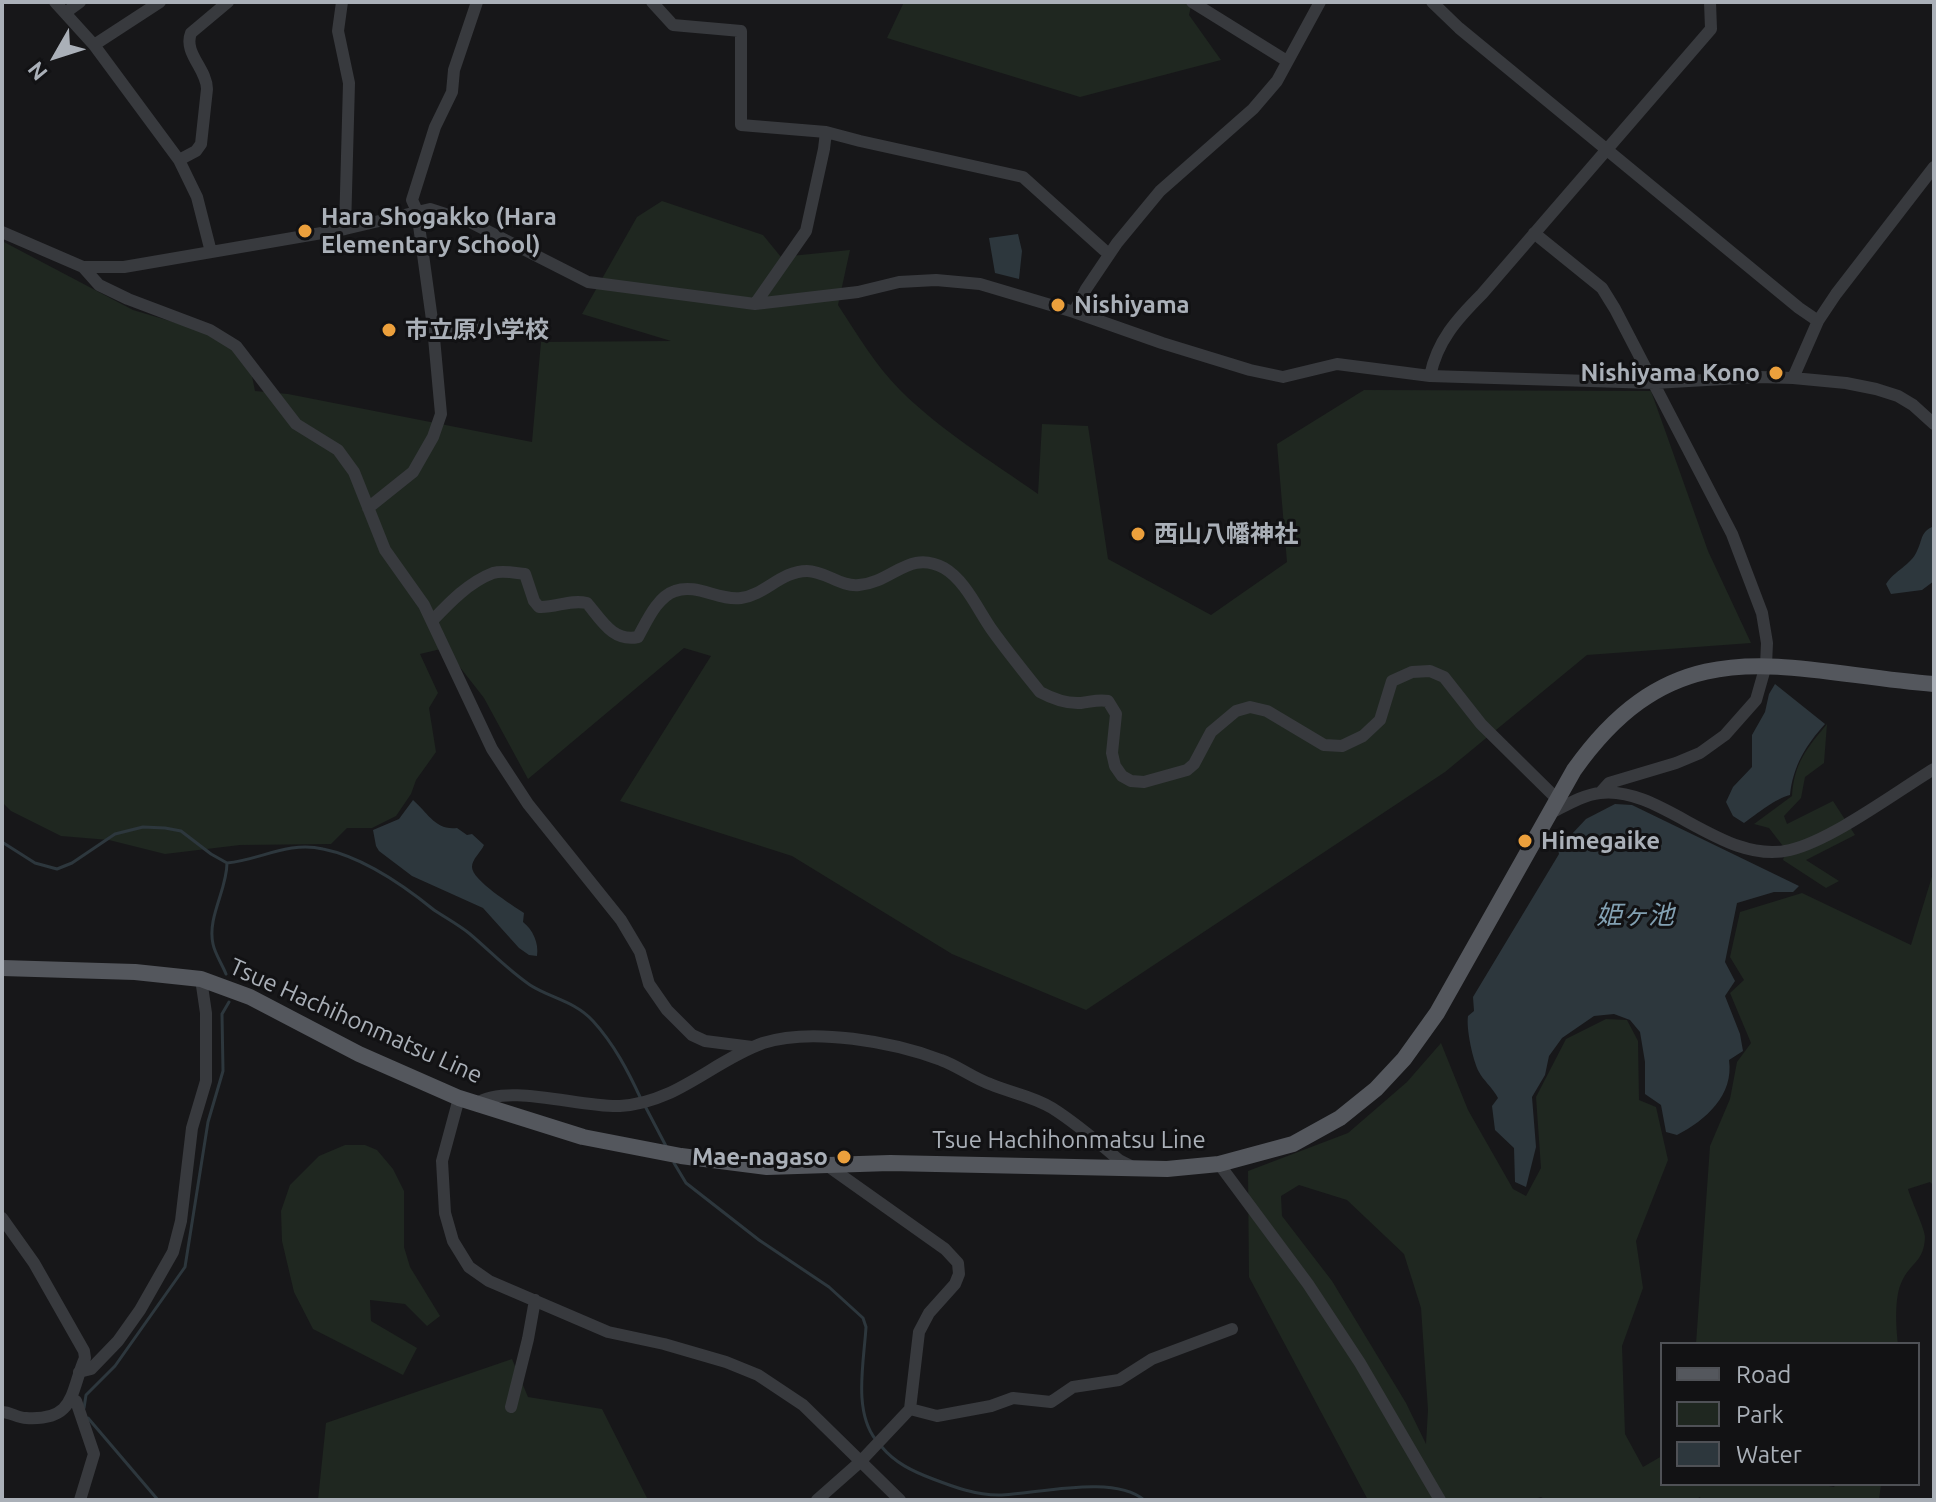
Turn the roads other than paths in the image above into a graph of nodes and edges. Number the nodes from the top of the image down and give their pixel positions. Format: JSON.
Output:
{"nodes":[{"id":1,"x":55,"y":2,"type":"edge"},
{"id":2,"x":80,"y":2,"type":"edge"},
{"id":3,"x":160,"y":2,"type":"edge"},
{"id":4,"x":228,"y":2,"type":"edge"},
{"id":5,"x":342,"y":2,"type":"edge"},
{"id":6,"x":477,"y":2,"type":"edge"},
{"id":7,"x":652,"y":2,"type":"edge"},
{"id":8,"x":1192,"y":2,"type":"edge"},
{"id":9,"x":1320,"y":2,"type":"edge"},
{"id":10,"x":1432,"y":2,"type":"edge"},
{"id":11,"x":1710,"y":2,"type":"edge"},
{"id":12,"x":65,"y":13,"type":"junction"},
{"id":13,"x":94,"y":45,"type":"junction"},
{"id":14,"x":1287,"y":61,"type":"junction"},
{"id":15,"x":826,"y":132,"type":"junction"},
{"id":16,"x":1607,"y":151,"type":"junction"},
{"id":17,"x":179,"y":160,"type":"junction"},
{"id":18,"x":1934,"y":167,"type":"edge"},
{"id":19,"x":417,"y":211,"type":"junction"},
{"id":20,"x":345,"y":229,"type":"junction"},
{"id":21,"x":2,"y":232,"type":"edge"},
{"id":22,"x":1534,"y":233,"type":"junction"},
{"id":23,"x":1104,"y":250,"type":"dead end"},
{"id":24,"x":211,"y":252,"type":"junction"},
{"id":25,"x":83,"y":267,"type":"junction"},
{"id":26,"x":755,"y":304,"type":"junction"},
{"id":27,"x":1074,"y":312,"type":"junction"},
{"id":28,"x":1818,"y":321,"type":"junction"},
{"id":29,"x":433,"y":327,"type":"junction"},
{"id":30,"x":538,"y":331,"type":"dead end"},
{"id":31,"x":1430,"y":376,"type":"junction"},
{"id":32,"x":1793,"y":378,"type":"junction"},
{"id":33,"x":1654,"y":383,"type":"junction"},
{"id":34,"x":1934,"y":424,"type":"edge"},
{"id":35,"x":368,"y":508,"type":"junction"},
{"id":36,"x":432,"y":621,"type":"junction"},
{"id":37,"x":1766,"y":665,"type":"junction"},
{"id":38,"x":1934,"y":684,"type":"edge"},
{"id":39,"x":1934,"y":769,"type":"edge"},
{"id":40,"x":1600,"y":793,"type":"junction"},
{"id":41,"x":1556,"y":798,"type":"junction"},
{"id":42,"x":1546,"y":816,"type":"junction"},
{"id":43,"x":2,"y":968,"type":"edge"},
{"id":44,"x":201,"y":979,"type":"junction"},
{"id":45,"x":752,"y":1047,"type":"junction"},
{"id":46,"x":459,"y":1098,"type":"junction"},
{"id":47,"x":477,"y":1103,"type":"junction"},
{"id":48,"x":1219,"y":1164,"type":"junction"},
{"id":49,"x":828,"y":1166,"type":"junction"},
{"id":50,"x":1135,"y":1168,"type":"junction"},
{"id":51,"x":2,"y":1218,"type":"edge"},
{"id":52,"x":535,"y":1300,"type":"junction"},
{"id":53,"x":1232,"y":1329,"type":"dead end"},
{"id":54,"x":79,"y":1372,"type":"junction"},
{"id":55,"x":73,"y":1400,"type":"junction"},
{"id":56,"x":511,"y":1407,"type":"dead end"},
{"id":57,"x":910,"y":1409,"type":"junction"},
{"id":58,"x":2,"y":1412,"type":"edge"},
{"id":59,"x":860,"y":1462,"type":"junction"},
{"id":60,"x":80,"y":1500,"type":"edge"},
{"id":61,"x":817,"y":1500,"type":"edge"},
{"id":62,"x":900,"y":1500,"type":"edge"},
{"id":63,"x":1440,"y":1500,"type":"edge"}],
"edges":[{"from":1,"to":12,"type":"street"},
{"from":2,"to":12,"type":"street"},
{"from":3,"to":13,"type":"street"},
{"from":4,"to":17,"type":"street"},
{"from":5,"to":20,"type":"street"},
{"from":6,"to":19,"type":"street"},
{"from":7,"to":15,"type":"street"},
{"from":8,"to":14,"type":"street"},
{"from":9,"to":14,"type":"street"},
{"from":10,"to":16,"type":"street"},
{"from":11,"to":16,"type":"street"},
{"from":12,"to":13,"type":"street"},
{"from":13,"to":17,"type":"street"},
{"from":14,"to":27,"type":"street"},
{"from":15,"to":23,"type":"street"},
{"from":15,"to":26,"type":"street"},
{"from":16,"to":22,"type":"street"},
{"from":16,"to":28,"type":"street"},
{"from":17,"to":24,"type":"street"},
{"from":18,"to":28,"type":"street"},
{"from":19,"to":20,"type":"street"},
{"from":19,"to":26,"type":"street"},
{"from":19,"to":29,"type":"street"},
{"from":20,"to":24,"type":"street"},
{"from":21,"to":25,"type":"street"},
{"from":22,"to":31,"type":"street"},
{"from":22,"to":33,"type":"street"},
{"from":24,"to":25,"type":"street"},
{"from":25,"to":35,"type":"street"},
{"from":26,"to":27,"type":"street"},
{"from":27,"to":31,"type":"street"},
{"from":28,"to":32,"type":"street"},
{"from":29,"to":30,"type":"street"},
{"from":29,"to":35,"type":"street"},
{"from":31,"to":33,"type":"street"},
{"from":32,"to":33,"type":"street"},
{"from":32,"to":34,"type":"street"},
{"from":33,"to":37,"type":"street"},
{"from":35,"to":36,"type":"street"},
{"from":36,"to":41,"type":"street"},
{"from":36,"to":45,"type":"street"},
{"from":37,"to":38,"type":"main road","name":"Tsue Hachihonmatsu Line"},
{"from":37,"to":40,"type":"street"},
{"from":37,"to":41,"type":"main road","name":"Tsue Hachihonmatsu Line"},
{"from":39,"to":40,"type":"street"},
{"from":40,"to":42,"type":"street"},
{"from":41,"to":42,"type":"main road","name":"Tsue Hachihonmatsu Line"},
{"from":42,"to":48,"type":"main road","name":"Tsue Hachihonmatsu Line"},
{"from":43,"to":44,"type":"main road","name":"Tsue Hachihonmatsu Line"},
{"from":44,"to":46,"type":"main road","name":"Tsue Hachihonmatsu Line"},
{"from":44,"to":54,"type":"street"},
{"from":45,"to":47,"type":"street"},
{"from":45,"to":50,"type":"street"},
{"from":46,"to":47,"type":"main road","name":"Tsue Hachihonmatsu Line"},
{"from":46,"to":52,"type":"street"},
{"from":47,"to":49,"type":"main road","name":"Tsue Hachihonmatsu Line"},
{"from":48,"to":50,"type":"main road","name":"Tsue Hachihonmatsu Line"},
{"from":48,"to":63,"type":"street"},
{"from":49,"to":50,"type":"main road","name":"Tsue Hachihonmatsu Line"},
{"from":49,"to":57,"type":"street"},
{"from":51,"to":54,"type":"street"},
{"from":52,"to":56,"type":"street"},
{"from":52,"to":59,"type":"street"},
{"from":53,"to":57,"type":"street"},
{"from":54,"to":55,"type":"street"},
{"from":55,"to":58,"type":"street"},
{"from":55,"to":60,"type":"street"},
{"from":57,"to":59,"type":"street"},
{"from":59,"to":61,"type":"street"},
{"from":59,"to":62,"type":"street"}]}
